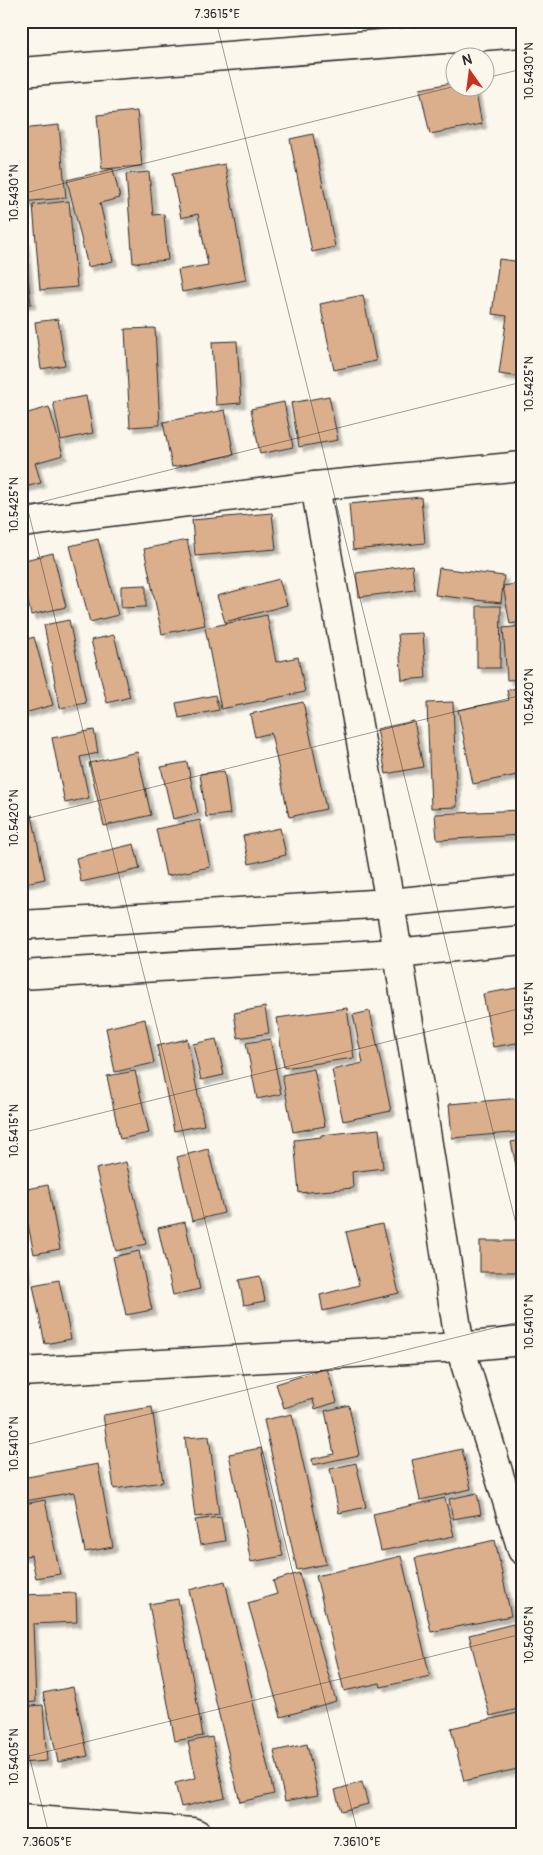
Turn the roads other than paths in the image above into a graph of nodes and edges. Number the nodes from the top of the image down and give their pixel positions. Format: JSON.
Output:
{"nodes":[{"id":1,"x":522,"y":33,"type":"edge"},
{"id":2,"x":21,"y":72,"type":"edge"},
{"id":3,"x":522,"y":466,"type":"edge"},
{"id":4,"x":315,"y":486,"type":"junction"},
{"id":5,"x":21,"y":523,"type":"edge"},
{"id":6,"x":522,"y":890,"type":"edge"},
{"id":7,"x":390,"y":903,"type":"junction"},
{"id":8,"x":21,"y":925,"type":"edge"},
{"id":9,"x":522,"y":940,"type":"edge"},
{"id":10,"x":397,"y":953,"type":"junction"},
{"id":11,"x":21,"y":975,"type":"edge"},
{"id":12,"x":522,"y":1341,"type":"edge"},
{"id":13,"x":460,"y":1348,"type":"junction"},
{"id":14,"x":21,"y":1372,"type":"edge"},
{"id":15,"x":522,"y":1550,"type":"edge"},
{"id":16,"x":21,"y":1819,"type":"edge"},
{"id":17,"x":198,"y":1834,"type":"edge"}],
"edges":[{"from":1,"to":2,"type":"street"},
{"from":3,"to":4,"type":"street"},
{"from":4,"to":5,"type":"street"},
{"from":4,"to":7,"type":"street"},
{"from":6,"to":7,"type":"street"},
{"from":7,"to":8,"type":"street"},
{"from":7,"to":10,"type":"street"},
{"from":9,"to":10,"type":"street"},
{"from":10,"to":11,"type":"street"},
{"from":10,"to":13,"type":"street"},
{"from":12,"to":13,"type":"street"},
{"from":13,"to":14,"type":"street"},
{"from":13,"to":15,"type":"street"},
{"from":16,"to":17,"type":"street"}]}
